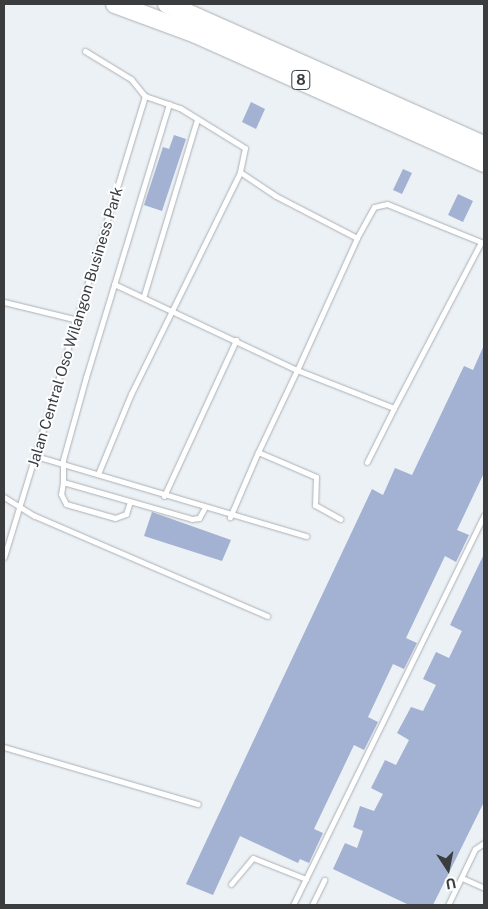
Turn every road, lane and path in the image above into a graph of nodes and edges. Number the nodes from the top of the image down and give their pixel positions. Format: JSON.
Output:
{"nodes":[{"id":1,"x":115,"y":4,"type":"edge"},
{"id":2,"x":167,"y":4,"type":"edge"},
{"id":3,"x":84,"y":51,"type":"dead end"},
{"id":4,"x":145,"y":96,"type":"junction"},
{"id":5,"x":169,"y":104,"type":"junction"},
{"id":6,"x":197,"y":120,"type":"junction"},
{"id":7,"x":484,"y":145,"type":"edge"},
{"id":8,"x":484,"y":163,"type":"edge"},
{"id":9,"x":240,"y":172,"type":"junction"},
{"id":10,"x":357,"y":238,"type":"junction"},
{"id":11,"x":114,"y":284,"type":"junction"},
{"id":12,"x":144,"y":295,"type":"junction"},
{"id":13,"x":4,"y":302,"type":"edge"},
{"id":14,"x":172,"y":310,"type":"junction"},
{"id":15,"x":78,"y":320,"type":"junction"},
{"id":16,"x":236,"y":340,"type":"junction"},
{"id":17,"x":297,"y":370,"type":"junction"},
{"id":18,"x":394,"y":408,"type":"junction"},
{"id":19,"x":258,"y":452,"type":"junction"},
{"id":20,"x":36,"y":456,"type":"junction"},
{"id":21,"x":63,"y":460,"type":"junction"},
{"id":22,"x":367,"y":462,"type":"dead end"},
{"id":23,"x":98,"y":474,"type":"junction"},
{"id":24,"x":63,"y":482,"type":"junction"},
{"id":25,"x":164,"y":496,"type":"junction"},
{"id":26,"x":4,"y":497,"type":"edge"},
{"id":27,"x":130,"y":502,"type":"junction"},
{"id":28,"x":19,"y":508,"type":"junction"},
{"id":29,"x":204,"y":509,"type":"junction"},
{"id":30,"x":484,"y":515,"type":"edge"},
{"id":31,"x":230,"y":516,"type":"junction"},
{"id":32,"x":340,"y":519,"type":"dead end"},
{"id":33,"x":306,"y":536,"type":"dead end"},
{"id":34,"x":4,"y":557,"type":"edge"},
{"id":35,"x":267,"y":616,"type":"dead end"},
{"id":36,"x":4,"y":746,"type":"edge"},
{"id":37,"x":198,"y":804,"type":"dead end"},
{"id":38,"x":484,"y":843,"type":"edge"},
{"id":39,"x":462,"y":878,"type":"junction"},
{"id":40,"x":306,"y":879,"type":"junction"},
{"id":41,"x":324,"y":880,"type":"dead end"},
{"id":42,"x":232,"y":884,"type":"dead end"},
{"id":43,"x":484,"y":888,"type":"edge"},
{"id":44,"x":293,"y":905,"type":"edge"},
{"id":45,"x":313,"y":905,"type":"edge"},
{"id":46,"x":448,"y":905,"type":"edge"}],
"edges":[{"from":1,"to":8,"type":"highway","number":"8"},
{"from":2,"to":7,"type":"highway","number":"8"},
{"from":3,"to":4,"type":"lane"},
{"from":4,"to":5,"type":"lane"},
{"from":4,"to":15,"type":"lane","name":"Jalan Central Oso Wilangon Business Park"},
{"from":5,"to":6,"type":"lane"},
{"from":5,"to":11,"type":"lane"},
{"from":6,"to":9,"type":"lane"},
{"from":6,"to":12,"type":"lane"},
{"from":9,"to":10,"type":"lane"},
{"from":9,"to":14,"type":"lane"},
{"from":10,"to":17,"type":"lane"},
{"from":10,"to":18,"type":"lane"},
{"from":11,"to":12,"type":"lane"},
{"from":11,"to":21,"type":"lane"},
{"from":12,"to":14,"type":"lane"},
{"from":13,"to":15,"type":"lane"},
{"from":14,"to":16,"type":"lane"},
{"from":14,"to":23,"type":"lane"},
{"from":15,"to":20,"type":"lane","name":"Jalan Central Oso Wilangon Business Park"},
{"from":16,"to":17,"type":"lane"},
{"from":16,"to":25,"type":"lane"},
{"from":17,"to":18,"type":"lane"},
{"from":17,"to":19,"type":"lane"},
{"from":18,"to":22,"type":"lane"},
{"from":19,"to":31,"type":"lane"},
{"from":19,"to":32,"type":"lane"},
{"from":20,"to":21,"type":"lane"},
{"from":20,"to":28,"type":"lane","name":"Jalan Central Oso Wilangon Business Park"},
{"from":21,"to":23,"type":"lane"},
{"from":21,"to":24,"type":"lane"},
{"from":23,"to":25,"type":"lane"},
{"from":24,"to":27,"type":"lane"},
{"from":24,"to":27,"type":"lane"},
{"from":25,"to":29,"type":"lane"},
{"from":26,"to":28,"type":"lane"},
{"from":27,"to":29,"type":"lane"},
{"from":28,"to":34,"type":"lane","name":"Jalan Central Oso Wilangon Business Park"},
{"from":28,"to":35,"type":"lane"},
{"from":29,"to":31,"type":"lane"},
{"from":30,"to":40,"type":"lane"},
{"from":31,"to":33,"type":"lane"},
{"from":36,"to":37,"type":"lane"},
{"from":38,"to":39,"type":"lane"},
{"from":39,"to":43,"type":"lane"},
{"from":39,"to":46,"type":"lane"},
{"from":40,"to":42,"type":"lane"},
{"from":40,"to":44,"type":"lane"},
{"from":41,"to":45,"type":"lane"}]}
